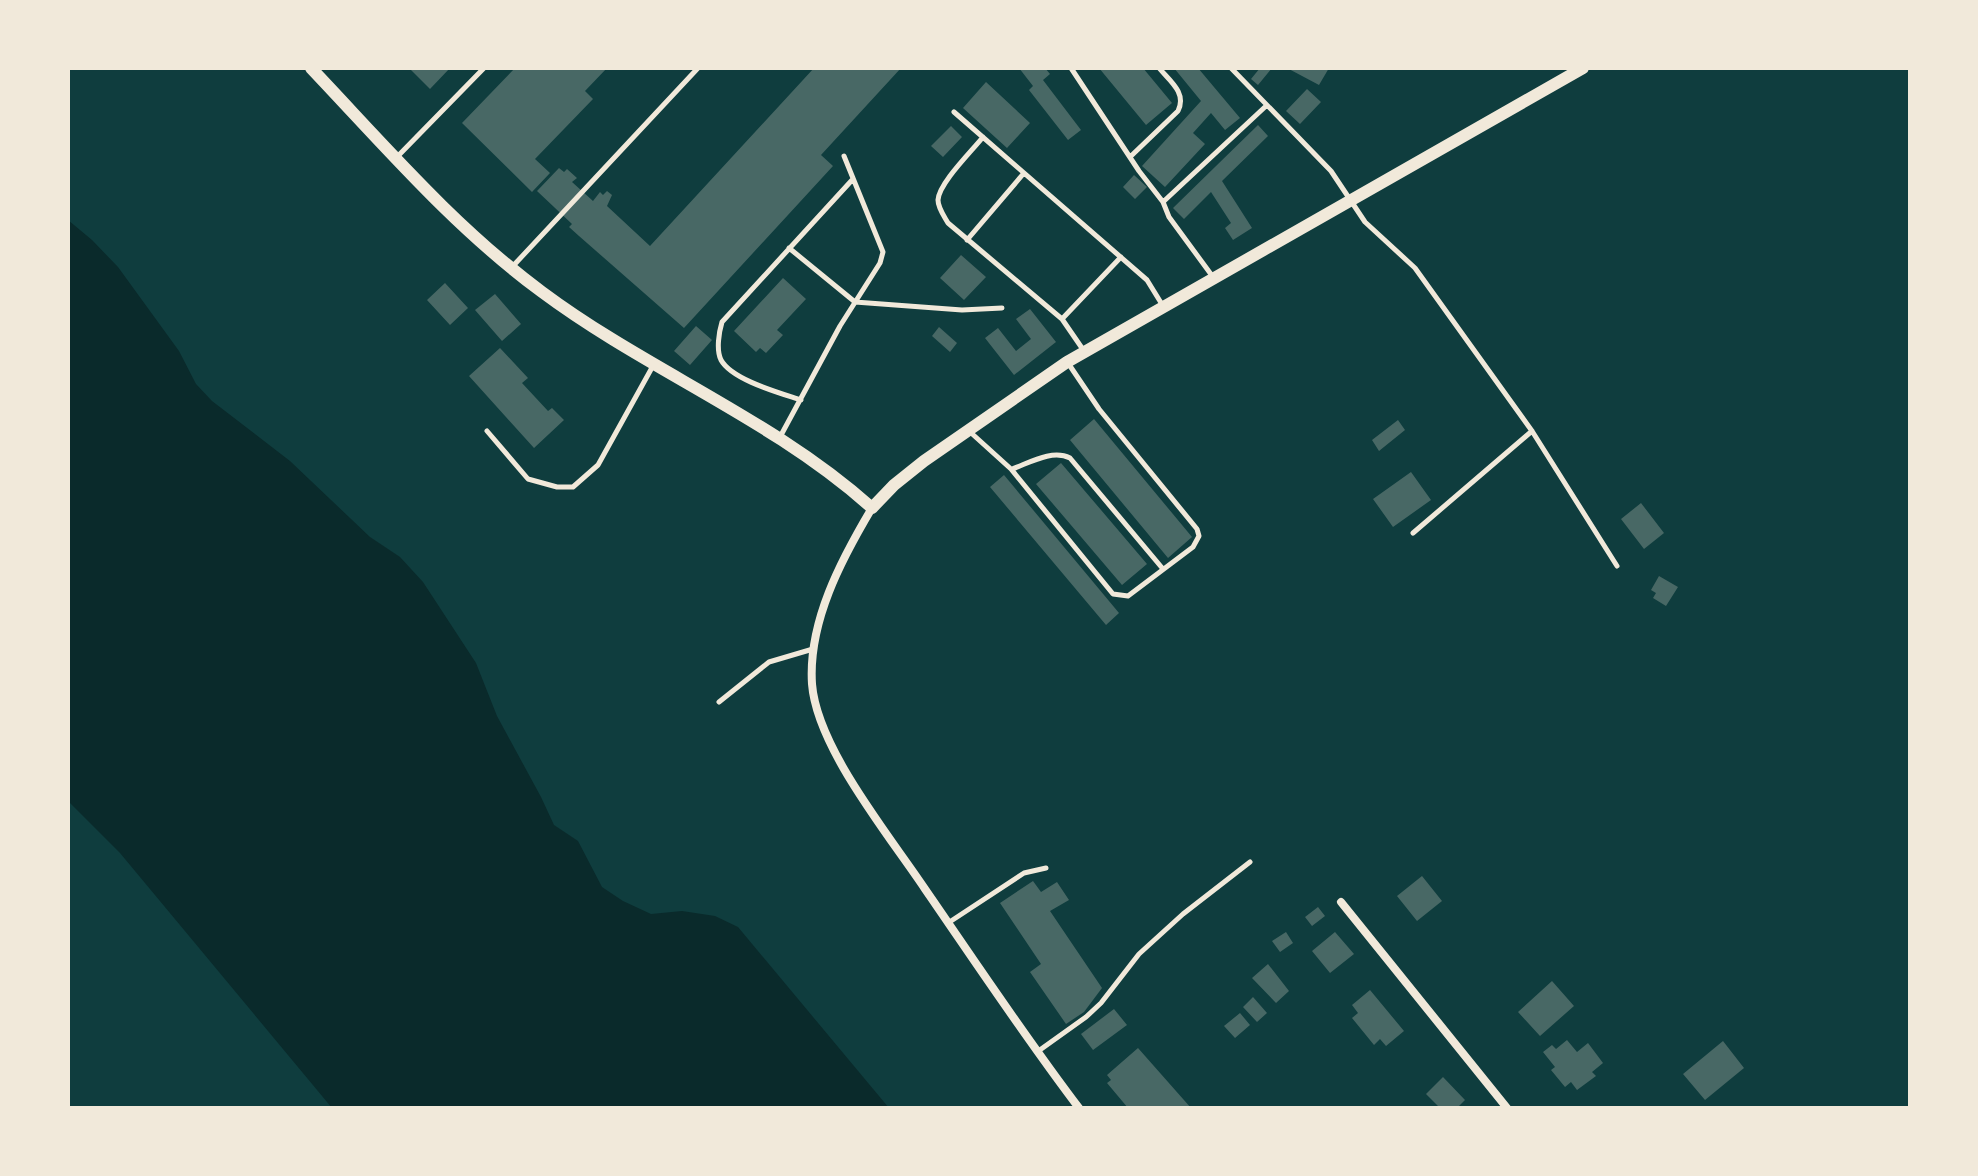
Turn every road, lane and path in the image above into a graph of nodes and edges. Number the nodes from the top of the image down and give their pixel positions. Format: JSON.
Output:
{"nodes":[{"id":1,"x":311,"y":68,"type":"edge"},
{"id":2,"x":484,"y":68,"type":"edge"},
{"id":3,"x":698,"y":68,"type":"edge"},
{"id":4,"x":1071,"y":68,"type":"edge"},
{"id":5,"x":1159,"y":68,"type":"edge"},
{"id":6,"x":1231,"y":68,"type":"edge"},
{"id":7,"x":1583,"y":68,"type":"edge"},
{"id":8,"x":1266,"y":106,"type":"junction"},
{"id":9,"x":954,"y":112,"type":"dead end"},
{"id":10,"x":983,"y":137,"type":"junction"},
{"id":11,"x":844,"y":156,"type":"dead end"},
{"id":12,"x":1130,"y":157,"type":"junction"},
{"id":13,"x":396,"y":158,"type":"junction"},
{"id":14,"x":1024,"y":173,"type":"junction"},
{"id":15,"x":853,"y":179,"type":"junction"},
{"id":16,"x":1349,"y":199,"type":"junction"},
{"id":17,"x":1163,"y":202,"type":"junction"},
{"id":18,"x":967,"y":240,"type":"junction"},
{"id":19,"x":789,"y":248,"type":"junction"},
{"id":20,"x":1121,"y":257,"type":"junction"},
{"id":21,"x":511,"y":268,"type":"junction"},
{"id":22,"x":1213,"y":277,"type":"junction"},
{"id":23,"x":855,"y":302,"type":"junction"},
{"id":24,"x":1163,"y":306,"type":"junction"},
{"id":25,"x":1002,"y":308,"type":"dead end"},
{"id":26,"x":1062,"y":319,"type":"junction"},
{"id":27,"x":1085,"y":352,"type":"junction"},
{"id":28,"x":1067,"y":362,"type":"junction"},
{"id":29,"x":655,"y":363,"type":"junction"},
{"id":30,"x":801,"y":400,"type":"junction"},
{"id":31,"x":968,"y":430,"type":"junction"},
{"id":32,"x":487,"y":431,"type":"dead end"},
{"id":33,"x":1532,"y":431,"type":"junction"},
{"id":34,"x":780,"y":437,"type":"junction"},
{"id":35,"x":1011,"y":469,"type":"junction"},
{"id":36,"x":872,"y":508,"type":"junction"},
{"id":37,"x":1413,"y":533,"type":"dead end"},
{"id":38,"x":1617,"y":566,"type":"dead end"},
{"id":39,"x":1163,"y":569,"type":"junction"},
{"id":40,"x":814,"y":649,"type":"junction"},
{"id":41,"x":719,"y":702,"type":"dead end"},
{"id":42,"x":1250,"y":862,"type":"dead end"},
{"id":43,"x":1046,"y":868,"type":"dead end"},
{"id":44,"x":1341,"y":902,"type":"dead end"},
{"id":45,"x":948,"y":923,"type":"junction"},
{"id":46,"x":1037,"y":1052,"type":"junction"},
{"id":47,"x":1079,"y":1108,"type":"edge"},
{"id":48,"x":1507,"y":1108,"type":"edge"}],
"edges":[{"from":1,"to":13,"type":"street"},
{"from":2,"to":13,"type":"lane"},
{"from":3,"to":21,"type":"lane"},
{"from":4,"to":12,"type":"lane"},
{"from":5,"to":12,"type":"lane"},
{"from":6,"to":8,"type":"lane"},
{"from":7,"to":16,"type":"street"},
{"from":8,"to":16,"type":"lane"},
{"from":8,"to":17,"type":"lane"},
{"from":9,"to":10,"type":"lane"},
{"from":10,"to":14,"type":"lane"},
{"from":10,"to":18,"type":"lane"},
{"from":11,"to":15,"type":"lane"},
{"from":12,"to":17,"type":"lane"},
{"from":13,"to":21,"type":"street"},
{"from":14,"to":18,"type":"lane"},
{"from":14,"to":20,"type":"lane"},
{"from":15,"to":19,"type":"lane"},
{"from":15,"to":23,"type":"lane"},
{"from":16,"to":22,"type":"street"},
{"from":16,"to":33,"type":"lane"},
{"from":17,"to":22,"type":"lane"},
{"from":18,"to":26,"type":"lane"},
{"from":19,"to":23,"type":"lane"},
{"from":19,"to":30,"type":"lane"},
{"from":20,"to":24,"type":"lane"},
{"from":20,"to":26,"type":"lane"},
{"from":21,"to":29,"type":"street"},
{"from":22,"to":24,"type":"street"},
{"from":23,"to":25,"type":"lane"},
{"from":23,"to":30,"type":"lane"},
{"from":24,"to":27,"type":"street"},
{"from":26,"to":27,"type":"lane"},
{"from":27,"to":28,"type":"street"},
{"from":28,"to":31,"type":"street"},
{"from":28,"to":39,"type":"lane"},
{"from":29,"to":32,"type":"lane"},
{"from":29,"to":34,"type":"street"},
{"from":30,"to":34,"type":"lane"},
{"from":31,"to":35,"type":"lane"},
{"from":31,"to":36,"type":"street"},
{"from":33,"to":37,"type":"lane"},
{"from":33,"to":38,"type":"lane"},
{"from":34,"to":36,"type":"street"},
{"from":35,"to":39,"type":"lane"},
{"from":35,"to":39,"type":"lane"},
{"from":36,"to":40,"type":"street"},
{"from":40,"to":41,"type":"lane"},
{"from":40,"to":45,"type":"street"},
{"from":42,"to":46,"type":"lane"},
{"from":43,"to":45,"type":"lane"},
{"from":44,"to":48,"type":"street"},
{"from":45,"to":46,"type":"street"},
{"from":46,"to":47,"type":"street"}]}
